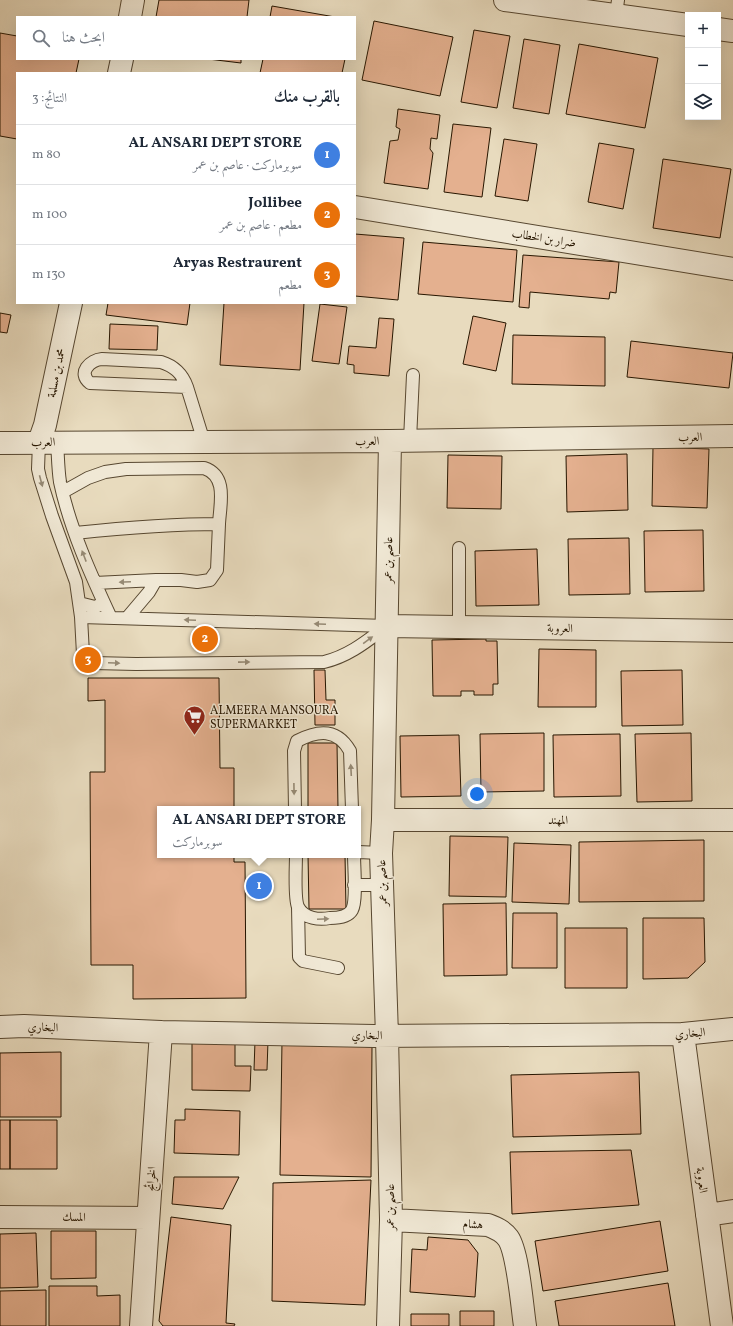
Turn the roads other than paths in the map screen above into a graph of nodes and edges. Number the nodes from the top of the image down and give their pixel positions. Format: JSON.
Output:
{"nodes":[{"id":1,"x":133,"y":0,"type":"edge"},
{"id":2,"x":506,"y":0,"type":"edge"},
{"id":3,"x":617,"y":8,"type":"edge"},
{"id":4,"x":130,"y":16,"type":"edge"},
{"id":5,"x":685,"y":24,"type":"edge"},
{"id":6,"x":721,"y":29,"type":"edge"},
{"id":7,"x":733,"y":31,"type":"edge"},
{"id":8,"x":122,"y":60,"type":"edge"},
{"id":9,"x":119,"y":72,"type":"edge"},
{"id":10,"x":356,"y":207,"type":"edge"},
{"id":11,"x":733,"y":269,"type":"edge"},
{"id":12,"x":71,"y":304,"type":"edge"},
{"id":13,"x":413,"y":375,"type":"dead end"},
{"id":14,"x":187,"y":387,"type":"junction"},
{"id":15,"x":733,"y":436,"type":"edge"},
{"id":16,"x":400,"y":441,"type":"junction"},
{"id":17,"x":48,"y":442,"type":"junction"},
{"id":18,"x":204,"y":442,"type":"junction"},
{"id":19,"x":0,"y":443,"type":"edge"},
{"id":20,"x":63,"y":492,"type":"junction"},
{"id":21,"x":219,"y":524,"type":"junction"},
{"id":22,"x":75,"y":532,"type":"junction"},
{"id":23,"x":459,"y":548,"type":"dead end"},
{"id":24,"x":156,"y":580,"type":"junction"},
{"id":25,"x":95,"y":583,"type":"junction"},
{"id":26,"x":79,"y":603,"type":"junction"},
{"id":27,"x":104,"y":603,"type":"junction"},
{"id":28,"x":81,"y":617,"type":"junction"},
{"id":29,"x":111,"y":618,"type":"junction"},
{"id":30,"x":127,"y":618,"type":"junction"},
{"id":31,"x":387,"y":626,"type":"junction"},
{"id":32,"x":459,"y":627,"type":"junction"},
{"id":33,"x":733,"y":631,"type":"edge"},
{"id":34,"x":295,"y":806,"type":"edge"},
{"id":35,"x":352,"y":806,"type":"edge"},
{"id":36,"x":383,"y":820,"type":"junction"},
{"id":37,"x":733,"y":820,"type":"edge"},
{"id":38,"x":361,"y":852,"type":"edge"},
{"id":39,"x":381,"y":853,"type":"junction"},
{"id":40,"x":296,"y":858,"type":"edge"},
{"id":41,"x":354,"y":858,"type":"edge"},
{"id":42,"x":354,"y":885,"type":"junction"},
{"id":43,"x":382,"y":885,"type":"junction"},
{"id":44,"x":298,"y":907,"type":"junction"},
{"id":45,"x":338,"y":968,"type":"dead end"},
{"id":46,"x":0,"y":1027,"type":"edge"},
{"id":47,"x":733,"y":1029,"type":"edge"},
{"id":48,"x":161,"y":1032,"type":"junction"},
{"id":49,"x":683,"y":1034,"type":"junction"},
{"id":50,"x":387,"y":1036,"type":"junction"},
{"id":51,"x":733,"y":1211,"type":"edge"},
{"id":52,"x":707,"y":1215,"type":"junction"},
{"id":53,"x":0,"y":1217,"type":"edge"},
{"id":54,"x":148,"y":1218,"type":"junction"},
{"id":55,"x":391,"y":1220,"type":"junction"},
{"id":56,"x":141,"y":1326,"type":"edge"},
{"id":57,"x":388,"y":1326,"type":"edge"},
{"id":58,"x":525,"y":1326,"type":"edge"},
{"id":59,"x":722,"y":1326,"type":"edge"}],
"edges":[{"from":1,"to":4,"type":"street"},
{"from":2,"to":3,"type":"street"},
{"from":3,"to":5,"type":"street"},
{"from":6,"to":7,"type":"street"},
{"from":8,"to":9,"type":"street"},
{"from":10,"to":11,"type":"street","name":"ضرار بن الخطاب"},
{"from":12,"to":17,"type":"street","name":"محمد بن مسلمة"},
{"from":13,"to":16,"type":"lane"},
{"from":14,"to":14,"type":"lane"},
{"from":14,"to":18,"type":"lane"},
{"from":15,"to":16,"type":"street","name":"العرب"},
{"from":16,"to":18,"type":"street","name":"العرب"},
{"from":16,"to":31,"type":"street","name":"عاصم بن عمر"},
{"from":17,"to":18,"type":"street","name":"العرب"},
{"from":17,"to":19,"type":"street","name":"العرب"},
{"from":17,"to":20,"type":"lane"},
{"from":17,"to":26,"type":"lane","one_way":true},
{"from":20,"to":21,"type":"lane"},
{"from":20,"to":22,"type":"lane"},
{"from":21,"to":22,"type":"lane"},
{"from":21,"to":24,"type":"lane"},
{"from":25,"to":22,"type":"lane","one_way":true},
{"from":23,"to":32,"type":"lane"},
{"from":24,"to":25,"type":"lane","one_way":true},
{"from":24,"to":30,"type":"lane"},
{"from":25,"to":27,"type":"lane"},
{"from":26,"to":27,"type":"lane"},
{"from":26,"to":28,"type":"lane"},
{"from":27,"to":29,"type":"lane"},
{"from":28,"to":29,"type":"lane"},
{"from":28,"to":31,"type":"lane","one_way":true},
{"from":29,"to":30,"type":"lane"},
{"from":31,"to":30,"type":"lane","one_way":true},
{"from":31,"to":32,"type":"street","name":"العروبة"},
{"from":31,"to":36,"type":"street","name":"عاصم بن عمر"},
{"from":32,"to":33,"type":"street","name":"العروبة"},
{"from":35,"to":34,"type":"lane","one_way":true},
{"from":36,"to":37,"type":"street","name":"المهند"},
{"from":36,"to":39,"type":"street","name":"عاصم بن عمر"},
{"from":38,"to":39,"type":"lane"},
{"from":39,"to":43,"type":"street","name":"عاصم بن عمر"},
{"from":40,"to":44,"type":"lane"},
{"from":41,"to":42,"type":"lane"},
{"from":42,"to":43,"type":"lane"},
{"from":44,"to":42,"type":"lane","one_way":true},
{"from":43,"to":50,"type":"street","name":"عاصم بن عمر"},
{"from":44,"to":45,"type":"lane"},
{"from":46,"to":48,"type":"street","name":"البخاري"},
{"from":47,"to":49,"type":"street","name":"البخاري"},
{"from":48,"to":50,"type":"street","name":"البخاري"},
{"from":48,"to":54,"type":"street","name":"الخرائج"},
{"from":49,"to":50,"type":"street","name":"البخاري"},
{"from":49,"to":52,"type":"street","name":"العروبة"},
{"from":50,"to":55,"type":"street","name":"عاصم بن عمر"},
{"from":51,"to":52,"type":"street"},
{"from":52,"to":59,"type":"street","name":"العروبة"},
{"from":53,"to":54,"type":"street","name":"المسك"},
{"from":54,"to":56,"type":"street","name":"الخرائج"},
{"from":55,"to":57,"type":"street","name":"عاصم بن عمر"},
{"from":55,"to":58,"type":"street","name":"هشام"}]}
